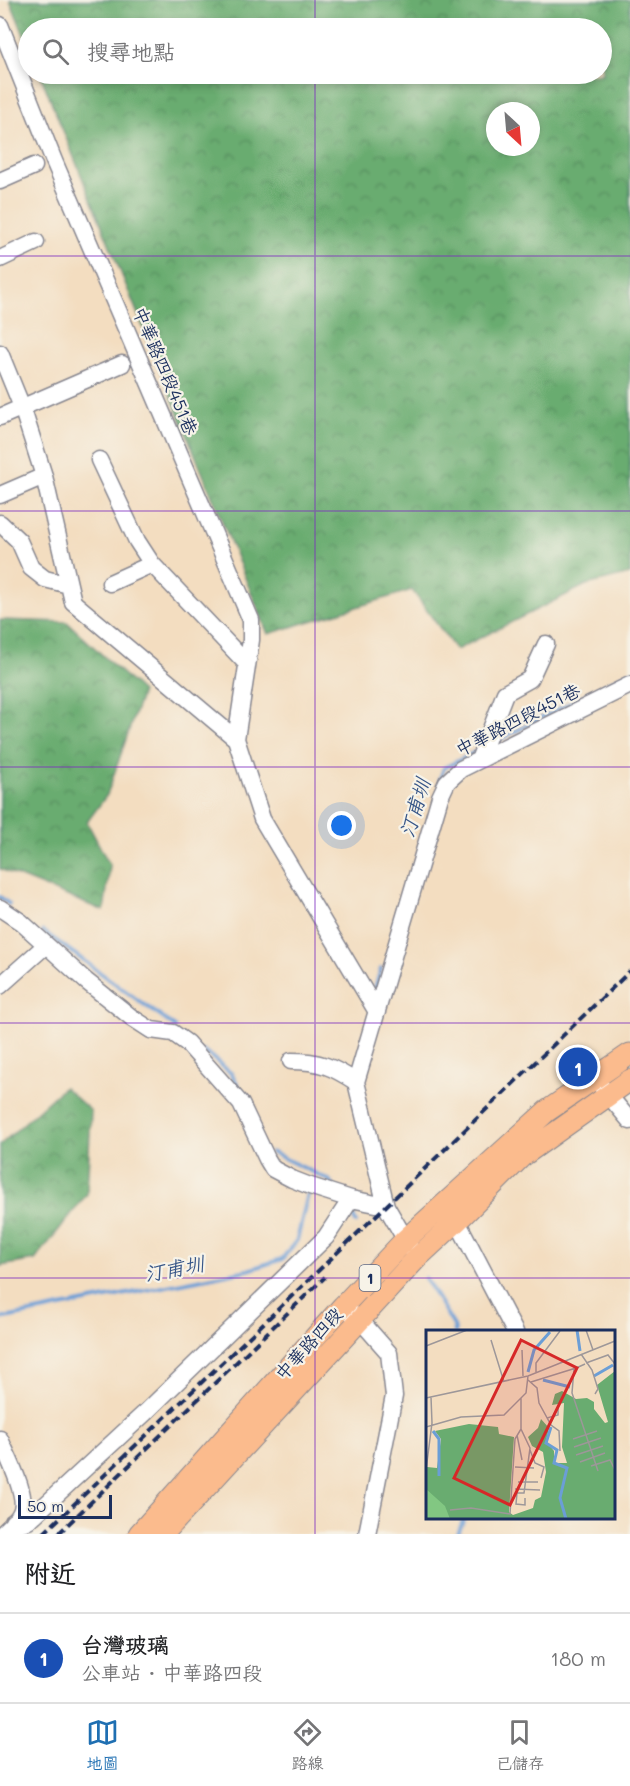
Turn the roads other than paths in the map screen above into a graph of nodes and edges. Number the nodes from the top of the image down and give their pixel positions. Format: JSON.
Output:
{"nodes":[{"id":1,"x":0,"y":25,"type":"edge"},
{"id":2,"x":18,"y":70,"type":"edge"},
{"id":3,"x":23,"y":84,"type":"edge"},
{"id":4,"x":34,"y":166,"type":"dead end"},
{"id":5,"x":0,"y":181,"type":"edge"},
{"id":6,"x":36,"y":242,"type":"dead end"},
{"id":7,"x":0,"y":259,"type":"edge"},
{"id":8,"x":0,"y":353,"type":"edge"},
{"id":9,"x":122,"y":364,"type":"dead end"},
{"id":10,"x":22,"y":407,"type":"junction"},
{"id":11,"x":0,"y":417,"type":"edge"},
{"id":12,"x":99,"y":460,"type":"dead end"},
{"id":13,"x":44,"y":476,"type":"junction"},
{"id":14,"x":0,"y":495,"type":"edge"},
{"id":15,"x":0,"y":523,"type":"edge"},
{"id":16,"x":152,"y":564,"type":"junction"},
{"id":17,"x":110,"y":583,"type":"dead end"},
{"id":18,"x":69,"y":585,"type":"junction"},
{"id":19,"x":546,"y":644,"type":"dead end"},
{"id":20,"x":247,"y":664,"type":"junction"},
{"id":21,"x":630,"y":685,"type":"edge"},
{"id":22,"x":236,"y":739,"type":"junction"},
{"id":23,"x":479,"y":760,"type":"junction"},
{"id":24,"x":0,"y":908,"type":"edge"},
{"id":25,"x":46,"y":945,"type":"junction"},
{"id":26,"x":0,"y":986,"type":"edge"},
{"id":27,"x":377,"y":1012,"type":"junction"},
{"id":28,"x":630,"y":1054,"type":"edge"},
{"id":29,"x":291,"y":1061,"type":"dead end"},
{"id":30,"x":595,"y":1078,"type":"junction"},
{"id":31,"x":630,"y":1080,"type":"edge"},
{"id":32,"x":356,"y":1082,"type":"junction"},
{"id":33,"x":608,"y":1096,"type":"junction"},
{"id":34,"x":630,"y":1121,"type":"edge"},
{"id":35,"x":351,"y":1199,"type":"junction"},
{"id":36,"x":387,"y":1206,"type":"junction"},
{"id":37,"x":457,"y":1221,"type":"junction"},
{"id":38,"x":411,"y":1249,"type":"junction"},
{"id":39,"x":343,"y":1306,"type":"junction"},
{"id":40,"x":360,"y":1320,"type":"junction"},
{"id":41,"x":514,"y":1330,"type":"edge"},
{"id":42,"x":0,"y":1439,"type":"edge"},
{"id":43,"x":7,"y":1528,"type":"edge"},
{"id":44,"x":139,"y":1534,"type":"edge"},
{"id":45,"x":163,"y":1534,"type":"edge"},
{"id":46,"x":367,"y":1534,"type":"edge"}],
"edges":[{"from":1,"to":2,"type":"lane","name":"中華路四段451巷"},
{"from":3,"to":20,"type":"lane","name":"中華路四段451巷"},
{"from":4,"to":5,"type":"lane"},
{"from":6,"to":7,"type":"lane"},
{"from":8,"to":10,"type":"lane"},
{"from":9,"to":10,"type":"lane","name":"中華路四段451巷"},
{"from":10,"to":11,"type":"lane","name":"中華路四段451巷"},
{"from":10,"to":13,"type":"lane"},
{"from":12,"to":16,"type":"lane"},
{"from":13,"to":14,"type":"lane"},
{"from":13,"to":18,"type":"lane"},
{"from":15,"to":18,"type":"lane"},
{"from":16,"to":17,"type":"lane"},
{"from":16,"to":20,"type":"lane"},
{"from":18,"to":22,"type":"lane"},
{"from":19,"to":23,"type":"lane"},
{"from":20,"to":22,"type":"lane","name":"中華路四段451巷"},
{"from":21,"to":23,"type":"lane","name":"中華路四段451巷"},
{"from":22,"to":27,"type":"lane","name":"中華路四段451巷"},
{"from":23,"to":27,"type":"lane","name":"中華路四段451巷"},
{"from":24,"to":25,"type":"lane"},
{"from":25,"to":26,"type":"lane"},
{"from":25,"to":35,"type":"lane"},
{"from":27,"to":32,"type":"lane","name":"中華路四段451巷"},
{"from":28,"to":30,"type":"main road","name":"中華路四段","number":"1"},
{"from":29,"to":32,"type":"lane"},
{"from":30,"to":33,"type":"lane"},
{"from":30,"to":38,"type":"main road","name":"中華路四段","number":"1"},
{"from":31,"to":33,"type":"main road","name":"中華路四段","number":"1"},
{"from":32,"to":36,"type":"lane"},
{"from":33,"to":34,"type":"lane"},
{"from":33,"to":37,"type":"main road","name":"中華路四段","number":"1"},
{"from":35,"to":36,"type":"lane"},
{"from":35,"to":43,"type":"lane"},
{"from":36,"to":38,"type":"lane"},
{"from":37,"to":38,"type":"main road","name":"中華路四段","number":"1"},
{"from":37,"to":41,"type":"lane"},
{"from":38,"to":39,"type":"main road","name":"中華路四段","number":"1"},
{"from":38,"to":40,"type":"main road","name":"中華路四段","number":"1"},
{"from":39,"to":40,"type":"lane"},
{"from":39,"to":44,"type":"main road","name":"中華路四段","number":"1"},
{"from":40,"to":45,"type":"main road","name":"中華路四段","number":"1"},
{"from":40,"to":46,"type":"lane"},
{"from":42,"to":43,"type":"lane"}]}
